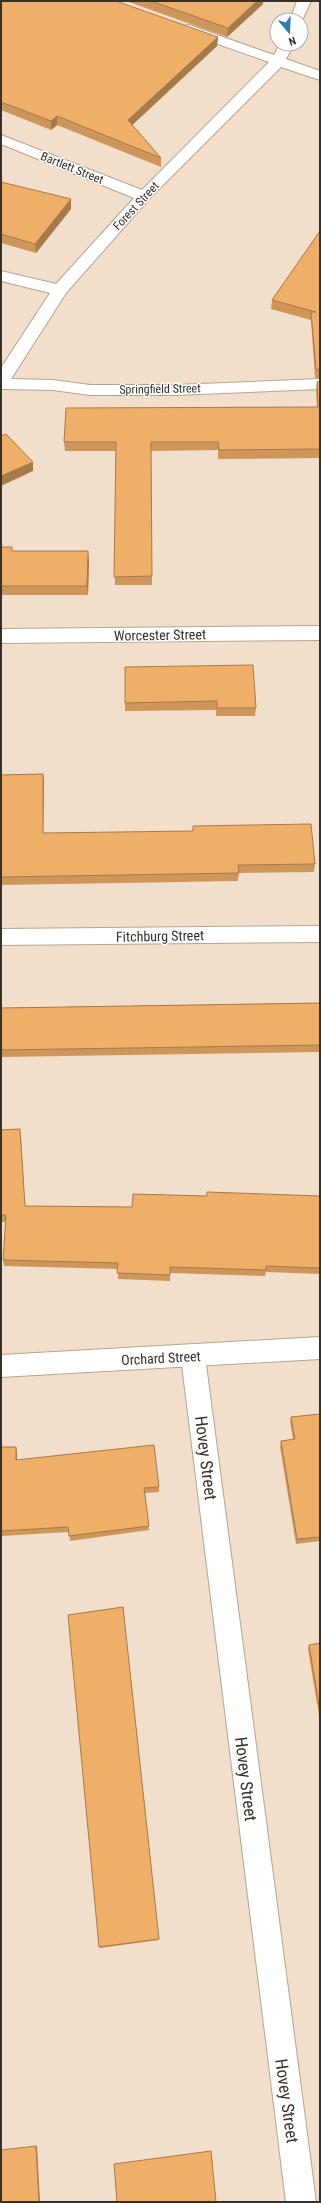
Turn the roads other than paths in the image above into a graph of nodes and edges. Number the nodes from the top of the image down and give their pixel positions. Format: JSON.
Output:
{"nodes":[{"id":1,"x":304,"y":1,"type":"edge"},
{"id":2,"x":300,"y":12,"type":"edge"},
{"id":3,"x":175,"y":24,"type":"edge"},
{"id":4,"x":283,"y":52,"type":"edge"},
{"id":5,"x":278,"y":61,"type":"junction"},
{"id":6,"x":320,"y":76,"type":"edge"},
{"id":7,"x":1,"y":139,"type":"edge"},
{"id":8,"x":144,"y":196,"type":"junction"},
{"id":9,"x":1,"y":276,"type":"edge"},
{"id":10,"x":60,"y":290,"type":"junction"},
{"id":11,"x":1,"y":382,"type":"edge"},
{"id":12,"x":320,"y":384,"type":"edge"},
{"id":13,"x":320,"y":633,"type":"edge"},
{"id":14,"x":1,"y":636,"type":"edge"},
{"id":15,"x":320,"y":934,"type":"edge"},
{"id":16,"x":1,"y":937,"type":"edge"},
{"id":17,"x":320,"y":1348,"type":"edge"},
{"id":18,"x":193,"y":1357,"type":"junction"},
{"id":19,"x":1,"y":1366,"type":"edge"},
{"id":20,"x":301,"y":2202,"type":"edge"}],
"edges":[{"from":1,"to":2,"type":"street"},
{"from":3,"to":5,"type":"street"},
{"from":4,"to":5,"type":"street","name":"Forest Street"},
{"from":5,"to":6,"type":"street"},
{"from":5,"to":8,"type":"street","name":"Forest Street"},
{"from":7,"to":8,"type":"street","name":"Bartlett Street"},
{"from":8,"to":10,"type":"street","name":"Forest Street"},
{"from":9,"to":10,"type":"street"},
{"from":10,"to":11,"type":"street","name":"Forest Street"},
{"from":11,"to":12,"type":"street","name":"Springfield Street"},
{"from":13,"to":14,"type":"street","name":"Worcester Street"},
{"from":15,"to":16,"type":"street","name":"Fitchburg Street"},
{"from":17,"to":18,"type":"street","name":"Orchard Street"},
{"from":18,"to":19,"type":"street","name":"Orchard Street"},
{"from":18,"to":20,"type":"street","name":"Hovey Street"}]}
